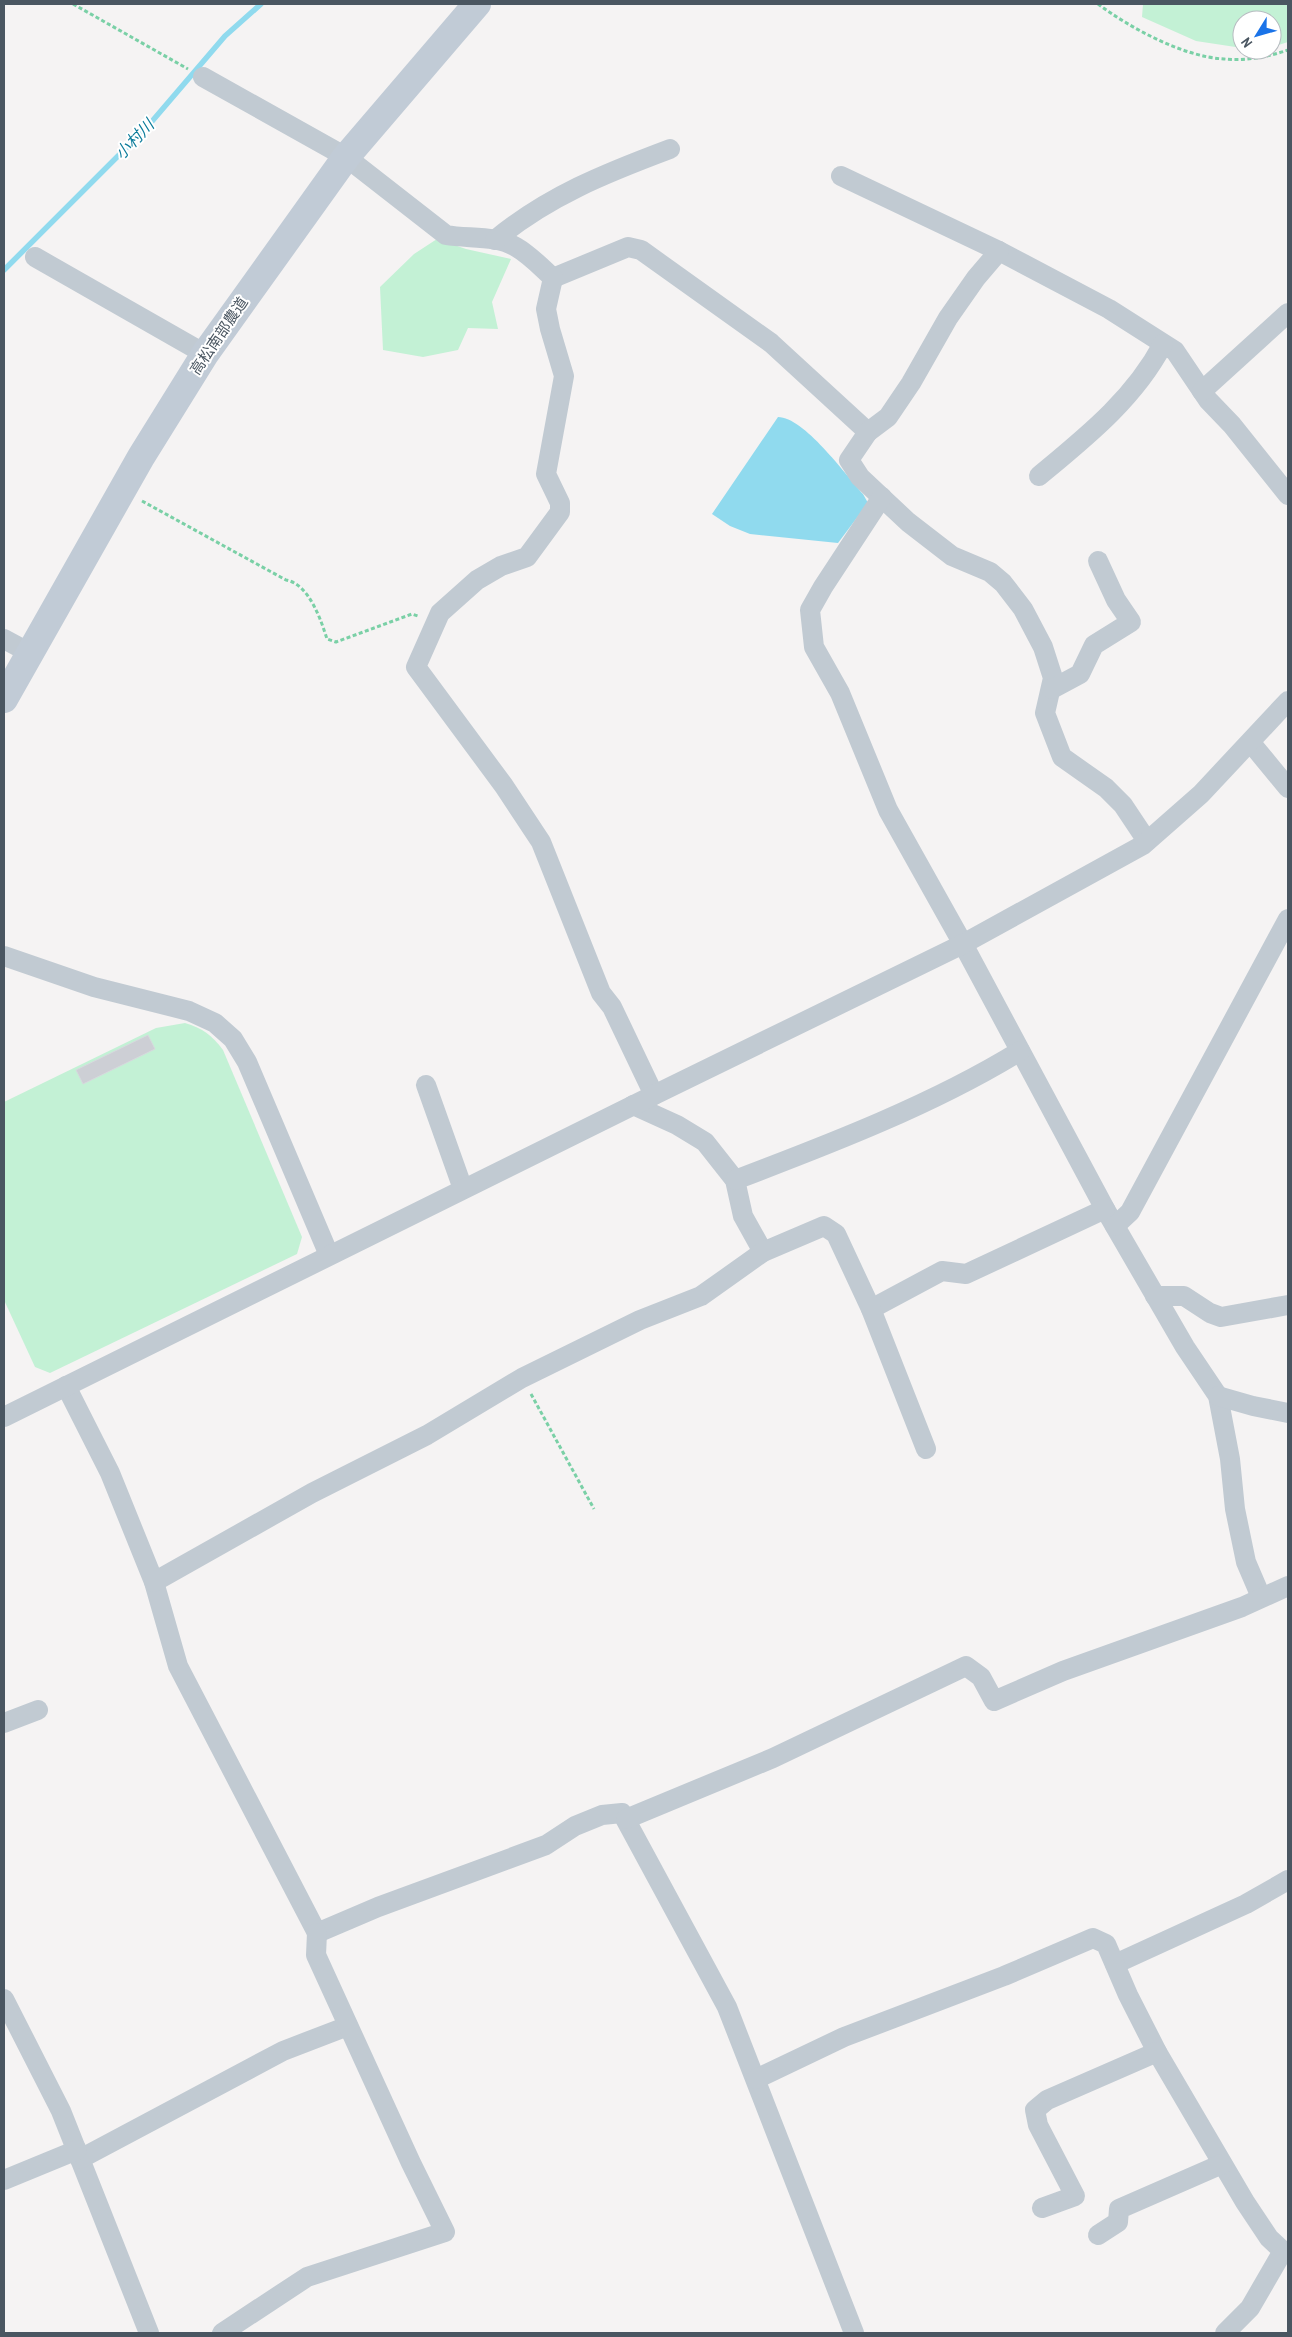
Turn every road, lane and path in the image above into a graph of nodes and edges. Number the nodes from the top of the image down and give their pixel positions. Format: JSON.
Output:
{"nodes":[{"id":1,"x":73,"y":4,"type":"edge"},
{"id":2,"x":477,"y":4,"type":"edge"},
{"id":3,"x":1098,"y":4,"type":"edge"},
{"id":4,"x":1288,"y":50,"type":"edge"},
{"id":5,"x":197,"y":74,"type":"joint"},
{"id":6,"x":670,"y":149,"type":"dead end"},
{"id":7,"x":346,"y":157,"type":"junction"},
{"id":8,"x":841,"y":176,"type":"dead end"},
{"id":9,"x":495,"y":240,"type":"junction"},
{"id":10,"x":999,"y":251,"type":"junction"},
{"id":11,"x":35,"y":258,"type":"dead end"},
{"id":12,"x":553,"y":278,"type":"junction"},
{"id":13,"x":1288,"y":313,"type":"edge"},
{"id":14,"x":1163,"y":344,"type":"junction"},
{"id":15,"x":205,"y":354,"type":"junction"},
{"id":16,"x":1202,"y":391,"type":"junction"},
{"id":17,"x":868,"y":432,"type":"junction"},
{"id":18,"x":1039,"y":476,"type":"dead end"},
{"id":19,"x":122,"y":490,"type":"junction"},
{"id":20,"x":1288,"y":494,"type":"edge"},
{"id":21,"x":882,"y":498,"type":"junction"},
{"id":22,"x":1098,"y":561,"type":"dead end"},
{"id":23,"x":436,"y":622,"type":"junction"},
{"id":24,"x":4,"y":639,"type":"edge"},
{"id":25,"x":30,"y":653,"type":"junction"},
{"id":26,"x":1052,"y":689,"type":"junction"},
{"id":27,"x":4,"y":698,"type":"edge"},
{"id":28,"x":1288,"y":701,"type":"edge"},
{"id":29,"x":1251,"y":743,"type":"junction"},
{"id":30,"x":1288,"y":788,"type":"edge"},
{"id":31,"x":1147,"y":841,"type":"junction"},
{"id":32,"x":1288,"y":920,"type":"edge"},
{"id":33,"x":963,"y":944,"type":"junction"},
{"id":34,"x":4,"y":956,"type":"edge"},
{"id":35,"x":1020,"y":1051,"type":"junction"},
{"id":36,"x":426,"y":1085,"type":"dead end"},
{"id":37,"x":654,"y":1094,"type":"junction"},
{"id":38,"x":633,"y":1105,"type":"junction"},
{"id":39,"x":735,"y":1180,"type":"junction"},
{"id":40,"x":463,"y":1189,"type":"junction"},
{"id":41,"x":1105,"y":1209,"type":"junction"},
{"id":42,"x":1115,"y":1226,"type":"junction"},
{"id":43,"x":763,"y":1252,"type":"junction"},
{"id":44,"x":329,"y":1255,"type":"junction"},
{"id":45,"x":1155,"y":1296,"type":"junction"},
{"id":46,"x":1288,"y":1305,"type":"edge"},
{"id":47,"x":871,"y":1309,"type":"junction"},
{"id":48,"x":522,"y":1378,"type":"junction"},
{"id":49,"x":66,"y":1386,"type":"junction"},
{"id":50,"x":1218,"y":1396,"type":"junction"},
{"id":51,"x":1288,"y":1413,"type":"edge"},
{"id":52,"x":4,"y":1417,"type":"edge"},
{"id":53,"x":926,"y":1449,"type":"dead end"},
{"id":54,"x":594,"y":1509,"type":"dead end"},
{"id":55,"x":154,"y":1582,"type":"junction"},
{"id":56,"x":1288,"y":1586,"type":"edge"},
{"id":57,"x":1262,"y":1597,"type":"junction"},
{"id":58,"x":38,"y":1710,"type":"dead end"},
{"id":59,"x":4,"y":1724,"type":"edge"},
{"id":60,"x":626,"y":1819,"type":"junction"},
{"id":61,"x":1288,"y":1880,"type":"edge"},
{"id":62,"x":317,"y":1933,"type":"junction"},
{"id":63,"x":1115,"y":1964,"type":"junction"},
{"id":64,"x":4,"y":1999,"type":"edge"},
{"id":65,"x":348,"y":2026,"type":"junction"},
{"id":66,"x":1157,"y":2052,"type":"junction"},
{"id":67,"x":756,"y":2079,"type":"junction"},
{"id":68,"x":78,"y":2154,"type":"junction"},
{"id":69,"x":1222,"y":2164,"type":"junction"},
{"id":70,"x":4,"y":2180,"type":"edge"},
{"id":71,"x":1042,"y":2208,"type":"dead end"},
{"id":72,"x":1098,"y":2235,"type":"dead end"},
{"id":73,"x":149,"y":2333,"type":"edge"},
{"id":74,"x":222,"y":2333,"type":"edge"},
{"id":75,"x":854,"y":2333,"type":"edge"},
{"id":76,"x":1226,"y":2333,"type":"edge"}],
"edges":[{"from":1,"to":5,"type":"path"},
{"from":2,"to":7,"type":"street","name":"高松南部農道"},
{"from":3,"to":4,"type":"path"},
{"from":5,"to":7,"type":"street"},
{"from":6,"to":9,"type":"street"},
{"from":7,"to":9,"type":"street"},
{"from":7,"to":15,"type":"street","name":"高松南部農道"},
{"from":8,"to":10,"type":"street"},
{"from":9,"to":12,"type":"street"},
{"from":10,"to":14,"type":"street"},
{"from":10,"to":17,"type":"street"},
{"from":11,"to":15,"type":"street"},
{"from":12,"to":17,"type":"street"},
{"from":12,"to":23,"type":"street"},
{"from":13,"to":16,"type":"street"},
{"from":14,"to":16,"type":"street"},
{"from":14,"to":18,"type":"street"},
{"from":15,"to":19,"type":"street","name":"高松南部農道"},
{"from":16,"to":20,"type":"street"},
{"from":17,"to":21,"type":"street"},
{"from":19,"to":23,"type":"path"},
{"from":19,"to":25,"type":"street","name":"高松南部農道"},
{"from":21,"to":26,"type":"street"},
{"from":21,"to":33,"type":"street"},
{"from":22,"to":26,"type":"street"},
{"from":23,"to":37,"type":"street"},
{"from":24,"to":25,"type":"street"},
{"from":25,"to":27,"type":"street","name":"高松南部農道"},
{"from":26,"to":31,"type":"street"},
{"from":28,"to":29,"type":"street"},
{"from":29,"to":30,"type":"street"},
{"from":29,"to":31,"type":"street"},
{"from":31,"to":33,"type":"street"},
{"from":32,"to":42,"type":"street"},
{"from":33,"to":35,"type":"street"},
{"from":33,"to":37,"type":"street"},
{"from":34,"to":44,"type":"street"},
{"from":35,"to":39,"type":"street"},
{"from":35,"to":41,"type":"street"},
{"from":36,"to":40,"type":"street"},
{"from":37,"to":38,"type":"street"},
{"from":38,"to":39,"type":"street"},
{"from":38,"to":40,"type":"street"},
{"from":39,"to":43,"type":"street"},
{"from":40,"to":44,"type":"street"},
{"from":41,"to":42,"type":"street"},
{"from":41,"to":47,"type":"street"},
{"from":42,"to":45,"type":"street"},
{"from":43,"to":47,"type":"street"},
{"from":43,"to":48,"type":"street"},
{"from":44,"to":49,"type":"street"},
{"from":45,"to":46,"type":"street"},
{"from":45,"to":50,"type":"street"},
{"from":47,"to":53,"type":"street"},
{"from":48,"to":54,"type":"path"},
{"from":48,"to":55,"type":"street"},
{"from":49,"to":52,"type":"street"},
{"from":49,"to":55,"type":"street"},
{"from":50,"to":51,"type":"street"},
{"from":50,"to":57,"type":"street"},
{"from":55,"to":62,"type":"street"},
{"from":56,"to":57,"type":"street"},
{"from":57,"to":60,"type":"street"},
{"from":58,"to":59,"type":"street"},
{"from":60,"to":62,"type":"street"},
{"from":60,"to":67,"type":"street"},
{"from":61,"to":63,"type":"street"},
{"from":62,"to":65,"type":"street"},
{"from":63,"to":66,"type":"street"},
{"from":63,"to":67,"type":"street"},
{"from":64,"to":68,"type":"street"},
{"from":65,"to":68,"type":"street"},
{"from":65,"to":74,"type":"street"},
{"from":66,"to":69,"type":"street"},
{"from":66,"to":71,"type":"street"},
{"from":67,"to":75,"type":"street"},
{"from":68,"to":70,"type":"street"},
{"from":68,"to":73,"type":"street"},
{"from":69,"to":72,"type":"street"},
{"from":69,"to":76,"type":"street"}]}
